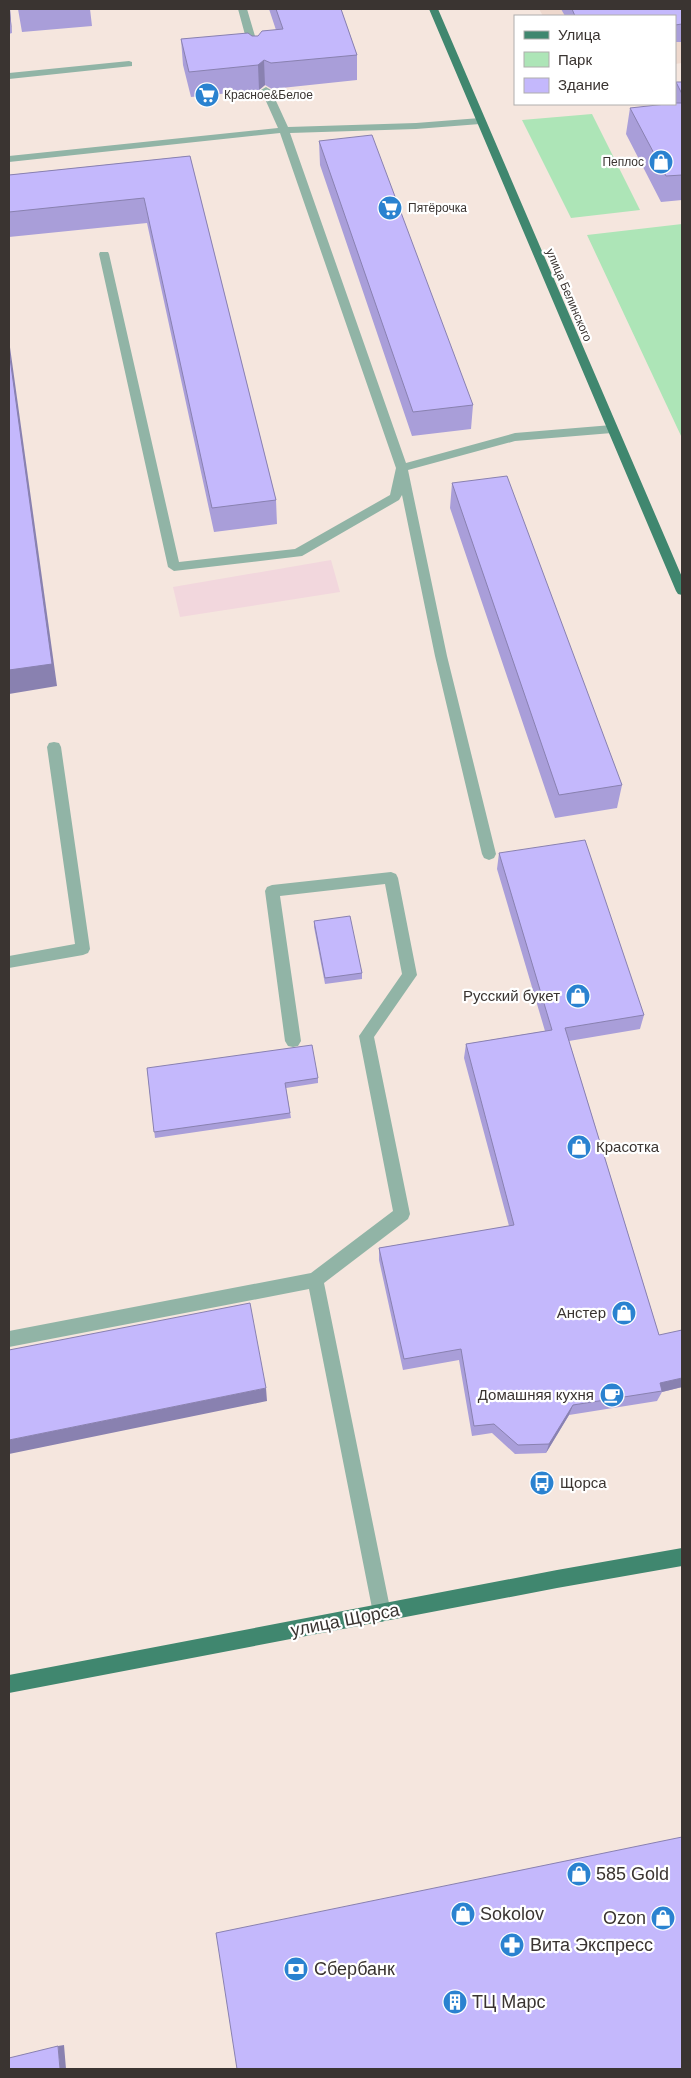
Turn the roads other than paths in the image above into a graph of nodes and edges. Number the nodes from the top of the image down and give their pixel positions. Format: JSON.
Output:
{"nodes":[{"id":1,"x":242,"y":9,"type":"edge"},
{"id":2,"x":433,"y":9,"type":"edge"},
{"id":3,"x":256,"y":58,"type":"edge"},
{"id":4,"x":129,"y":64,"type":"dead end"},
{"id":5,"x":9,"y":76,"type":"edge"},
{"id":6,"x":266,"y":90,"type":"edge"},
{"id":7,"x":480,"y":121,"type":"junction"},
{"id":8,"x":284,"y":130,"type":"junction"},
{"id":9,"x":9,"y":159,"type":"edge"},
{"id":10,"x":104,"y":254,"type":"dead end"},
{"id":11,"x":612,"y":429,"type":"junction"},
{"id":12,"x":402,"y":468,"type":"junction"},
{"id":13,"x":682,"y":591,"type":"edge"},
{"id":14,"x":54,"y":747,"type":"dead end"},
{"id":15,"x":489,"y":854,"type":"dead end"},
{"id":16,"x":9,"y":962,"type":"edge"},
{"id":17,"x":293,"y":1041,"type":"dead end"},
{"id":18,"x":315,"y":1280,"type":"junction"},
{"id":19,"x":9,"y":1339,"type":"edge"},
{"id":20,"x":682,"y":1557,"type":"edge"},
{"id":21,"x":382,"y":1613,"type":"junction"},
{"id":22,"x":9,"y":1684,"type":"edge"}],
"edges":[{"from":1,"to":3,"type":"lane"},
{"from":2,"to":7,"type":"main road","name":"улица Белинского"},
{"from":4,"to":5,"type":"lane"},
{"from":6,"to":8,"type":"lane"},
{"from":7,"to":8,"type":"lane"},
{"from":7,"to":11,"type":"main road","name":"улица Белинского"},
{"from":8,"to":9,"type":"lane"},
{"from":8,"to":12,"type":"lane"},
{"from":10,"to":12,"type":"lane"},
{"from":11,"to":12,"type":"lane"},
{"from":11,"to":13,"type":"main road","name":"улица Белинского"},
{"from":12,"to":15,"type":"lane"},
{"from":14,"to":16,"type":"lane"},
{"from":17,"to":18,"type":"lane"},
{"from":18,"to":19,"type":"lane"},
{"from":18,"to":21,"type":"lane"},
{"from":20,"to":21,"type":"main road","name":"улица Щорса"},
{"from":21,"to":22,"type":"main road","name":"улица Щорса"}]}
